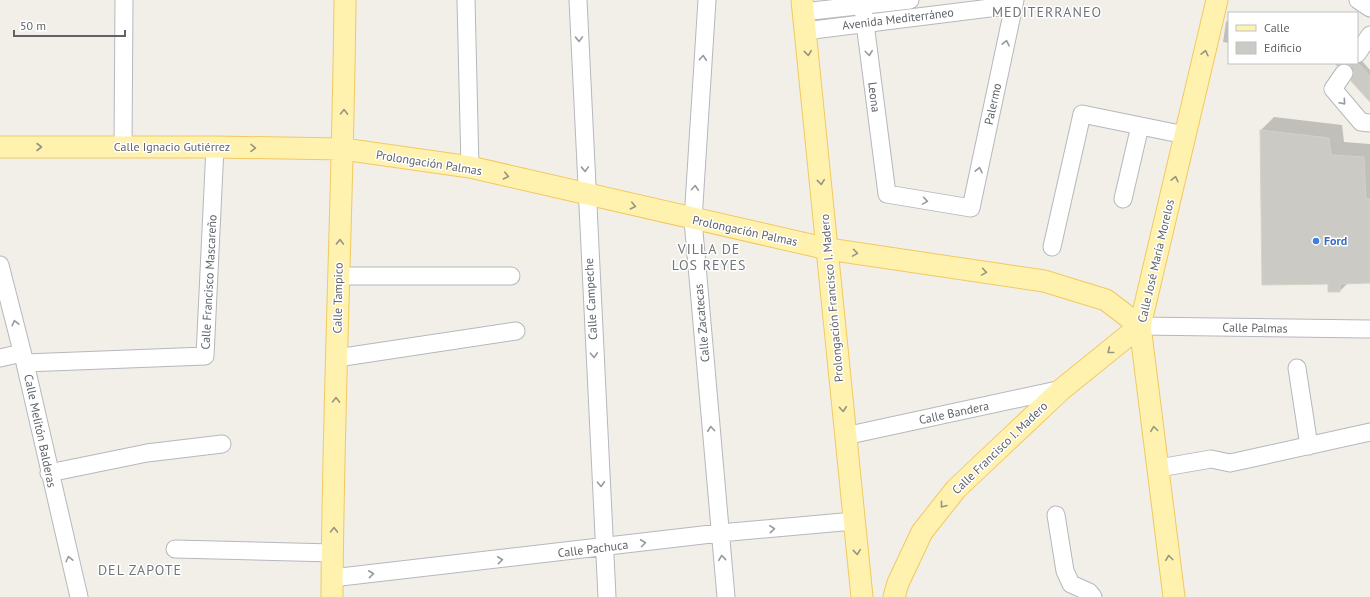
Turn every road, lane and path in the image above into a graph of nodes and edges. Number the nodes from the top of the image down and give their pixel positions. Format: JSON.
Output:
{"nodes":[{"id":1,"x":124,"y":0,"type":"edge"},
{"id":2,"x":345,"y":0,"type":"edge"},
{"id":3,"x":466,"y":0,"type":"edge"},
{"id":4,"x":578,"y":0,"type":"edge"},
{"id":5,"x":707,"y":0,"type":"edge"},
{"id":6,"x":910,"y":0,"type":"edge"},
{"id":7,"x":1217,"y":0,"type":"edge"},
{"id":8,"x":1358,"y":0,"type":"edge"},
{"id":9,"x":862,"y":3,"type":"edge"},
{"id":10,"x":1015,"y":3,"type":"edge"},
{"id":11,"x":1370,"y":8,"type":"edge"},
{"id":12,"x":804,"y":14,"type":"edge"},
{"id":13,"x":865,"y":23,"type":"junction"},
{"id":14,"x":1370,"y":35,"type":"edge"},
{"id":15,"x":1358,"y":53,"type":"edge"},
{"id":16,"x":1344,"y":73,"type":"dead end"},
{"id":17,"x":1370,"y":123,"type":"edge"},
{"id":18,"x":1140,"y":126,"type":"junction"},
{"id":19,"x":1185,"y":135,"type":"junction"},
{"id":20,"x":0,"y":147,"type":"edge"},
{"id":21,"x":123,"y":147,"type":"junction"},
{"id":22,"x":215,"y":147,"type":"junction"},
{"id":23,"x":343,"y":150,"type":"junction"},
{"id":24,"x":470,"y":168,"type":"junction"},
{"id":25,"x":887,"y":194,"type":"joint"},
{"id":26,"x":586,"y":195,"type":"junction"},
{"id":27,"x":1123,"y":199,"type":"dead end"},
{"id":28,"x":693,"y":220,"type":"junction"},
{"id":29,"x":1052,"y":246,"type":"dead end"},
{"id":30,"x":828,"y":249,"type":"junction"},
{"id":31,"x":0,"y":265,"type":"edge"},
{"id":32,"x":338,"y":276,"type":"junction"},
{"id":33,"x":511,"y":276,"type":"dead end"},
{"id":34,"x":1140,"y":326,"type":"junction"},
{"id":35,"x":1370,"y":329,"type":"edge"},
{"id":36,"x":516,"y":331,"type":"dead end"},
{"id":37,"x":0,"y":358,"type":"edge"},
{"id":38,"x":24,"y":358,"type":"junction"},
{"id":39,"x":337,"y":358,"type":"junction"},
{"id":40,"x":1297,"y":368,"type":"dead end"},
{"id":41,"x":1062,"y":390,"type":"junction"},
{"id":42,"x":1370,"y":432,"type":"edge"},
{"id":43,"x":845,"y":436,"type":"junction"},
{"id":44,"x":222,"y":444,"type":"dead end"},
{"id":45,"x":1310,"y":446,"type":"junction"},
{"id":46,"x":1159,"y":468,"type":"junction"},
{"id":47,"x":49,"y":473,"type":"junction"},
{"id":48,"x":1056,"y":515,"type":"dead end"},
{"id":49,"x":854,"y":522,"type":"junction"},
{"id":50,"x":720,"y":534,"type":"junction"},
{"id":51,"x":604,"y":548,"type":"junction"},
{"id":52,"x":175,"y":549,"type":"dead end"},
{"id":53,"x":333,"y":553,"type":"junction"},
{"id":54,"x":332,"y":588,"type":"edge"},
{"id":55,"x":78,"y":597,"type":"edge"},
{"id":56,"x":607,"y":597,"type":"edge"},
{"id":57,"x":726,"y":597,"type":"edge"},
{"id":58,"x":862,"y":597,"type":"edge"},
{"id":59,"x":894,"y":597,"type":"edge"},
{"id":60,"x":1093,"y":597,"type":"edge"},
{"id":61,"x":1174,"y":597,"type":"edge"}],
"edges":[{"from":1,"to":21,"type":"street"},
{"from":23,"to":2,"type":"main road","name":"Calle Tampico","one_way":true},
{"from":3,"to":24,"type":"street"},
{"from":4,"to":26,"type":"street","name":"Calle Campeche","one_way":true},
{"from":28,"to":5,"type":"street","name":"Calle Zacatecas","one_way":true},
{"from":6,"to":9,"type":"street","name":"Avenida Mediterráneo"},
{"from":19,"to":7,"type":"main road","name":"Calle José María Morelos","one_way":true},
{"from":8,"to":11,"type":"street"},
{"from":9,"to":12,"type":"street","name":"Avenida Mediterráneo"},
{"from":9,"to":13,"type":"street","name":"Leona"},
{"from":10,"to":13,"type":"street","name":"Avenida Mediterráneo"},
{"from":25,"to":10,"type":"street","name":"Palermo","one_way":true},
{"from":12,"to":13,"type":"street","name":"Avenida Mediterráneo"},
{"from":12,"to":30,"type":"main road","name":"Prolongación Francisco I. Madero","one_way":true},
{"from":13,"to":25,"type":"street","name":"Leona","one_way":true},
{"from":14,"to":15,"type":"street"},
{"from":16,"to":17,"type":"street","one_way":true},
{"from":18,"to":19,"type":"street"},
{"from":18,"to":27,"type":"street"},
{"from":18,"to":29,"type":"street"},
{"from":34,"to":19,"type":"main road","name":"Calle José María Morelos","one_way":true},
{"from":20,"to":21,"type":"main road","name":"Calle Ignacio Gutiérrez","one_way":true},
{"from":21,"to":22,"type":"main road","name":"Calle Ignacio Gutiérrez"},
{"from":22,"to":23,"type":"main road","name":"Calle Ignacio Gutiérrez","one_way":true},
{"from":22,"to":38,"type":"street","name":"Calle Francisco Mascareño"},
{"from":23,"to":24,"type":"main road","name":"Prolongación Palmas"},
{"from":32,"to":23,"type":"main road","name":"Calle Tampico","one_way":true},
{"from":24,"to":26,"type":"main road","name":"Prolongación Palmas","one_way":true},
{"from":26,"to":28,"type":"main road","name":"Prolongación Palmas","one_way":true},
{"from":26,"to":51,"type":"street","name":"Calle Campeche","one_way":true},
{"from":28,"to":30,"type":"main road","name":"Prolongación Palmas"},
{"from":50,"to":28,"type":"street","name":"Calle Zacatecas","one_way":true},
{"from":30,"to":34,"type":"main road","name":"Prolongación Palmas","one_way":true},
{"from":30,"to":43,"type":"main road","name":"Prolongación Francisco I. Madero","one_way":true},
{"from":38,"to":31,"type":"street","name":"Calle Melitón Balderas","one_way":true},
{"from":32,"to":33,"type":"street"},
{"from":32,"to":39,"type":"main road","name":"Calle Tampico"},
{"from":34,"to":35,"type":"street","name":"Calle Palmas"},
{"from":34,"to":41,"type":"main road","name":"Calle Francisco I. Madero","one_way":true},
{"from":46,"to":34,"type":"main road","name":"Calle José María Morelos","one_way":true},
{"from":36,"to":39,"type":"street"},
{"from":37,"to":38,"type":"street","name":"Calle Francisco Mascareño"},
{"from":38,"to":47,"type":"street","name":"Calle Melitón Balderas"},
{"from":53,"to":39,"type":"main road","name":"Calle Tampico","one_way":true},
{"from":40,"to":45,"type":"street"},
{"from":41,"to":43,"type":"street","name":"Calle Bandera"},
{"from":41,"to":59,"type":"main road","name":"Calle Francisco I. Madero","one_way":true},
{"from":42,"to":45,"type":"street"},
{"from":43,"to":49,"type":"main road","name":"Prolongación Francisco I. Madero"},
{"from":44,"to":47,"type":"street"},
{"from":45,"to":46,"type":"street"},
{"from":61,"to":46,"type":"main road","name":"Calle José María Morelos","one_way":true},
{"from":55,"to":47,"type":"street","name":"Calle Melitón Balderas","one_way":true},
{"from":48,"to":60,"type":"street"},
{"from":50,"to":49,"type":"street","name":"Calle Pachuca","one_way":true},
{"from":49,"to":58,"type":"main road","name":"Prolongación Francisco I. Madero","one_way":true},
{"from":51,"to":50,"type":"street","name":"Calle Pachuca","one_way":true},
{"from":57,"to":50,"type":"street","name":"Calle Zacatecas","one_way":true},
{"from":54,"to":51,"type":"street","name":"Calle Pachuca","one_way":true},
{"from":51,"to":56,"type":"street","name":"Calle Campeche"},
{"from":52,"to":53,"type":"street"},
{"from":53,"to":54,"type":"main road","name":"Calle Tampico"}]}
